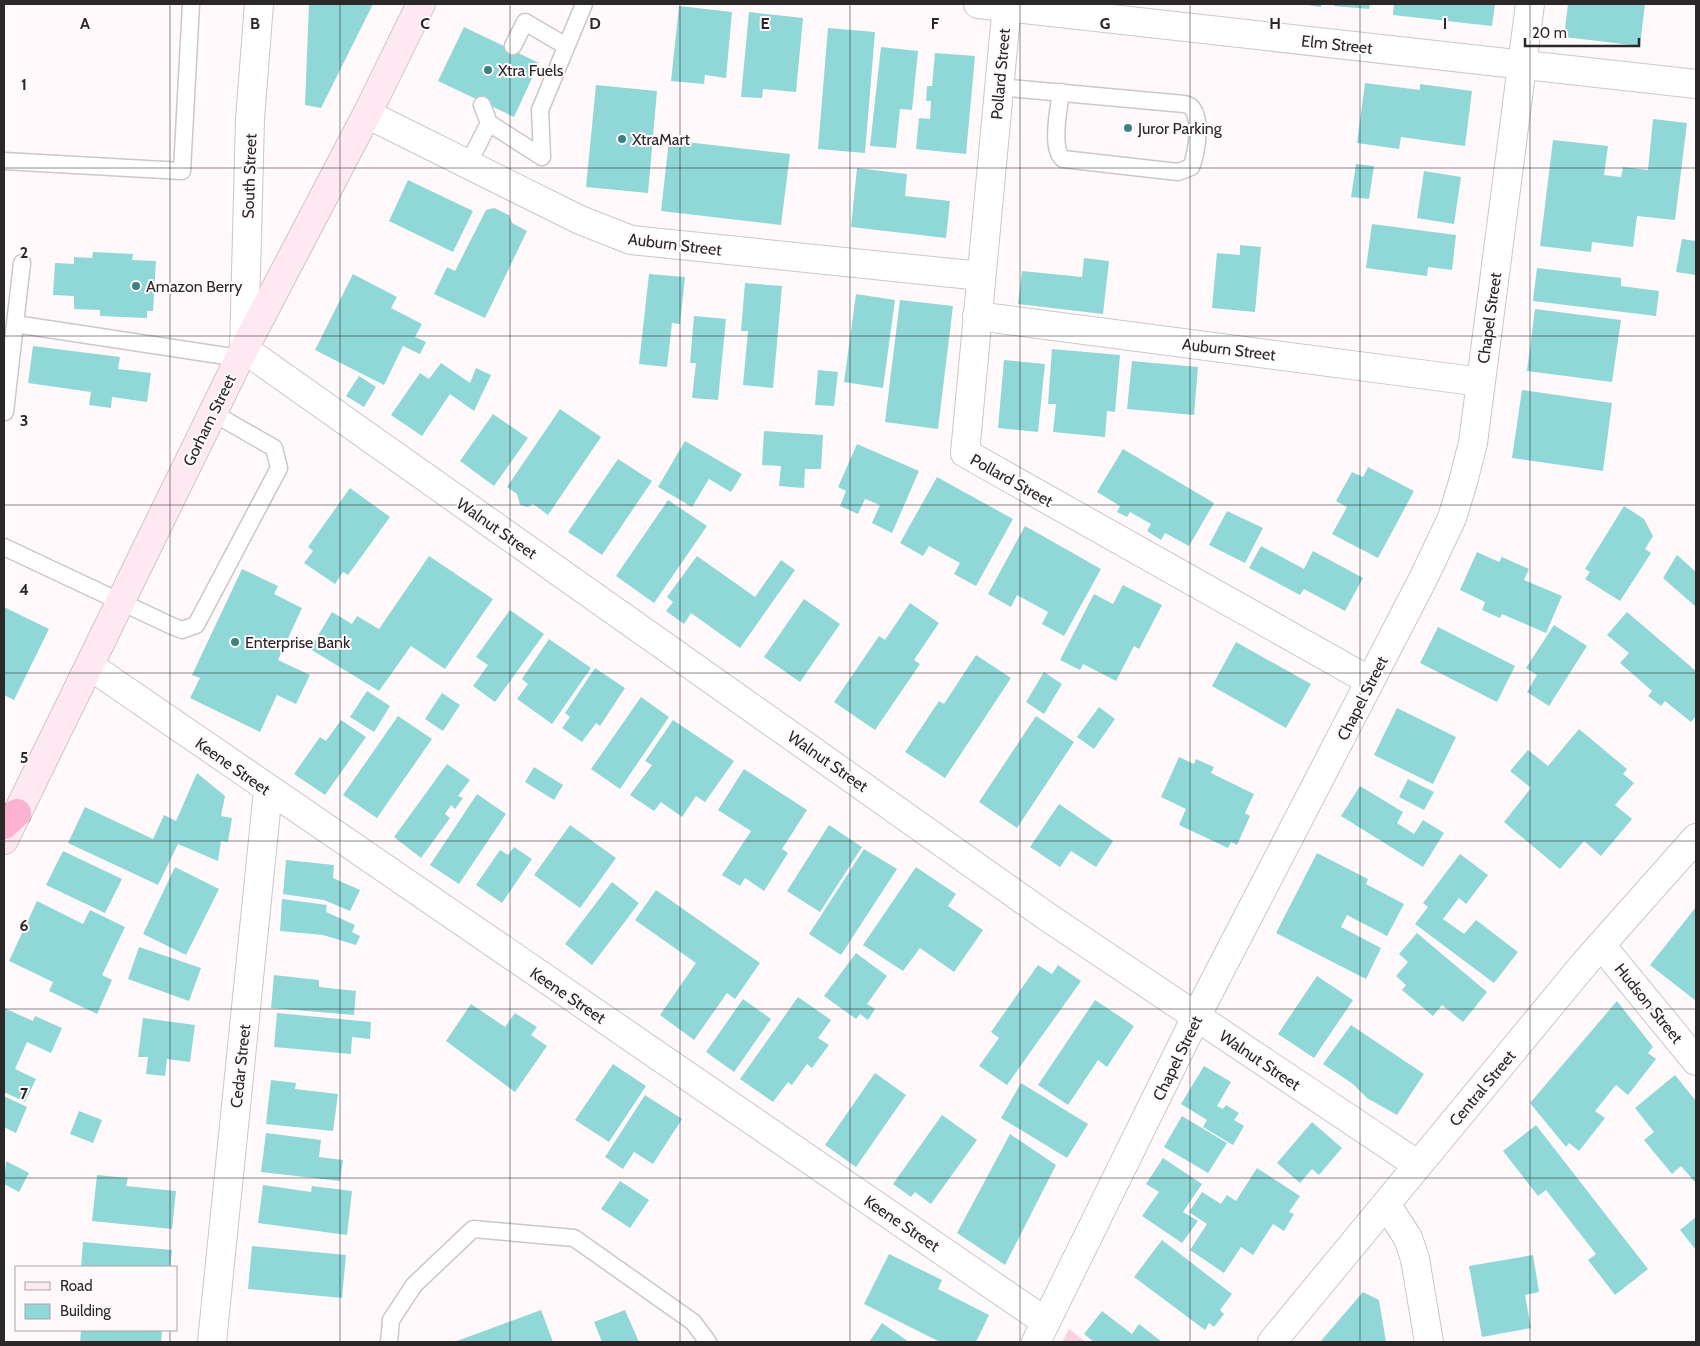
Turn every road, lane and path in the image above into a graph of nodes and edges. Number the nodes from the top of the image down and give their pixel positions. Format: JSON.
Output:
{"nodes":[{"id":1,"x":192,"y":4,"type":"edge"},
{"id":2,"x":259,"y":4,"type":"edge"},
{"id":3,"x":422,"y":4,"type":"edge"},
{"id":4,"x":584,"y":4,"type":"edge"},
{"id":5,"x":978,"y":4,"type":"edge"},
{"id":6,"x":1530,"y":4,"type":"edge"},
{"id":7,"x":1006,"y":6,"type":"edge"},
{"id":8,"x":513,"y":46,"type":"dead end"},
{"id":9,"x":566,"y":46,"type":"junction"},
{"id":10,"x":1523,"y":65,"type":"junction"},
{"id":11,"x":1696,"y":84,"type":"edge"},
{"id":12,"x":998,"y":87,"type":"junction"},
{"id":13,"x":1061,"y":92,"type":"junction"},
{"id":14,"x":482,"y":105,"type":"dead end"},
{"id":15,"x":367,"y":114,"type":"junction"},
{"id":16,"x":490,"y":123,"type":"junction"},
{"id":17,"x":4,"y":160,"type":"edge"},
{"id":18,"x":468,"y":164,"type":"junction"},
{"id":19,"x":22,"y":263,"type":"dead end"},
{"id":20,"x":981,"y":276,"type":"junction"},
{"id":21,"x":977,"y":316,"type":"junction"},
{"id":22,"x":14,"y":324,"type":"junction"},
{"id":23,"x":242,"y":353,"type":"junction"},
{"id":24,"x":1481,"y":382,"type":"junction"},
{"id":25,"x":5,"y":412,"type":"dead end"},
{"id":26,"x":213,"y":413,"type":"junction"},
{"id":27,"x":4,"y":547,"type":"edge"},
{"id":28,"x":121,"y":602,"type":"junction"},
{"id":29,"x":90,"y":666,"type":"junction"},
{"id":30,"x":1370,"y":681,"type":"junction"},
{"id":31,"x":268,"y":791,"type":"junction"},
{"id":32,"x":8,"y":815,"type":"edge"},
{"id":33,"x":1696,"y":838,"type":"edge"},
{"id":34,"x":4,"y":840,"type":"edge"},
{"id":35,"x":1601,"y":945,"type":"junction"},
{"id":36,"x":1196,"y":1018,"type":"junction"},
{"id":37,"x":1696,"y":1061,"type":"edge"},
{"id":38,"x":1418,"y":1165,"type":"junction"},
{"id":39,"x":1386,"y":1204,"type":"junction"},
{"id":40,"x":1041,"y":1332,"type":"edge"},
{"id":41,"x":212,"y":1342,"type":"edge"},
{"id":42,"x":389,"y":1342,"type":"edge"},
{"id":43,"x":708,"y":1342,"type":"edge"},
{"id":44,"x":1272,"y":1342,"type":"edge"},
{"id":45,"x":1429,"y":1342,"type":"edge"}],
"edges":[{"from":1,"to":17,"type":"lane"},
{"from":2,"to":23,"type":"street","name":"South Street"},
{"from":3,"to":15,"type":"main road","name":"Gorham Street"},
{"from":4,"to":9,"type":"lane"},
{"from":5,"to":7,"type":"street","name":"Elm Street"},
{"from":6,"to":10,"type":"street","name":"Chapel Street"},
{"from":7,"to":10,"type":"street","name":"Elm Street"},
{"from":7,"to":12,"type":"street","name":"Pollard Street"},
{"from":8,"to":9,"type":"lane"},
{"from":9,"to":16,"type":"lane"},
{"from":10,"to":11,"type":"street","name":"Elm Street"},
{"from":10,"to":24,"type":"street","name":"Chapel Street"},
{"from":12,"to":13,"type":"lane"},
{"from":12,"to":20,"type":"street","name":"Pollard Street"},
{"from":13,"to":13,"type":"lane"},
{"from":14,"to":16,"type":"lane"},
{"from":15,"to":18,"type":"street","name":"Auburn Street"},
{"from":15,"to":23,"type":"main road","name":"Gorham Street"},
{"from":16,"to":18,"type":"lane"},
{"from":18,"to":20,"type":"street","name":"Auburn Street"},
{"from":19,"to":22,"type":"lane"},
{"from":20,"to":21,"type":"street","name":"Pollard Street"},
{"from":21,"to":24,"type":"street","name":"Auburn Street"},
{"from":21,"to":30,"type":"street","name":"Pollard Street"},
{"from":22,"to":23,"type":"lane"},
{"from":22,"to":25,"type":"lane"},
{"from":23,"to":26,"type":"main road","name":"Gorham Street"},
{"from":23,"to":36,"type":"street","name":"Walnut Street"},
{"from":24,"to":30,"type":"street","name":"Chapel Street"},
{"from":26,"to":28,"type":"main road","name":"Gorham Street"},
{"from":26,"to":28,"type":"lane"},
{"from":27,"to":28,"type":"lane"},
{"from":28,"to":29,"type":"main road","name":"Gorham Street"},
{"from":29,"to":31,"type":"street","name":"Keene Street"},
{"from":29,"to":32,"type":"main road","name":"Gorham Street"},
{"from":30,"to":36,"type":"street","name":"Chapel Street"},
{"from":31,"to":40,"type":"street","name":"Keene Street"},
{"from":31,"to":41,"type":"street","name":"Cedar Street"},
{"from":32,"to":34,"type":"main road","name":"Gorham Street"},
{"from":33,"to":35,"type":"street","name":"Central Street"},
{"from":35,"to":37,"type":"street","name":"Hudson Street"},
{"from":35,"to":38,"type":"street","name":"Central Street"},
{"from":36,"to":38,"type":"street","name":"Walnut Street"},
{"from":36,"to":40,"type":"street","name":"Chapel Street"},
{"from":38,"to":39,"type":"street","name":"Central Street"},
{"from":39,"to":44,"type":"street","name":"Central Street"},
{"from":39,"to":45,"type":"street"},
{"from":42,"to":43,"type":"lane"}]}
